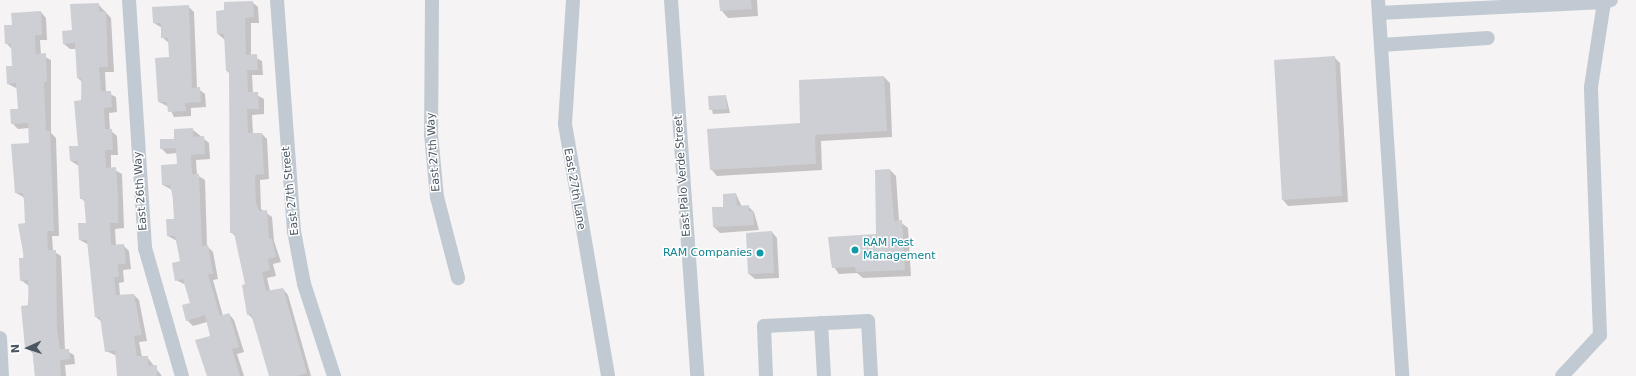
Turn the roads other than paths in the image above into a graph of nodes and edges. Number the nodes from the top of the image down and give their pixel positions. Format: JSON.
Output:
{"nodes":[{"id":1,"x":130,"y":0,"type":"edge"},
{"id":2,"x":277,"y":0,"type":"edge"},
{"id":3,"x":432,"y":0,"type":"edge"},
{"id":4,"x":574,"y":0,"type":"edge"},
{"id":5,"x":671,"y":0,"type":"edge"},
{"id":6,"x":1608,"y":1,"type":"edge"},
{"id":7,"x":1429,"y":6,"type":"edge"},
{"id":8,"x":1379,"y":7,"type":"edge"},
{"id":9,"x":1488,"y":38,"type":"dead end"},
{"id":10,"x":1381,"y":45,"type":"junction"},
{"id":11,"x":458,"y":278,"type":"dead end"},
{"id":12,"x":821,"y":324,"type":"junction"},
{"id":13,"x":0,"y":338,"type":"edge"},
{"id":14,"x":2,"y":376,"type":"edge"},
{"id":15,"x":182,"y":376,"type":"edge"},
{"id":16,"x":334,"y":376,"type":"edge"},
{"id":17,"x":608,"y":376,"type":"edge"},
{"id":18,"x":697,"y":376,"type":"edge"},
{"id":19,"x":766,"y":376,"type":"edge"},
{"id":20,"x":824,"y":376,"type":"edge"},
{"id":21,"x":871,"y":376,"type":"edge"},
{"id":22,"x":1402,"y":376,"type":"edge"},
{"id":23,"x":1562,"y":376,"type":"edge"}],
"edges":[{"from":1,"to":15,"type":"street","name":"East 26th Way"},
{"from":2,"to":16,"type":"street","name":"East 27th Street"},
{"from":3,"to":11,"type":"street","name":"East 27th Way"},
{"from":4,"to":17,"type":"street","name":"East 27th Lane"},
{"from":5,"to":18,"type":"street","name":"East Palo Verde Street"},
{"from":6,"to":7,"type":"street"},
{"from":6,"to":23,"type":"street"},
{"from":7,"to":8,"type":"street"},
{"from":8,"to":10,"type":"street"},
{"from":9,"to":10,"type":"street"},
{"from":10,"to":22,"type":"street"},
{"from":12,"to":19,"type":"street"},
{"from":12,"to":20,"type":"street"},
{"from":12,"to":21,"type":"street"},
{"from":13,"to":14,"type":"street"}]}
